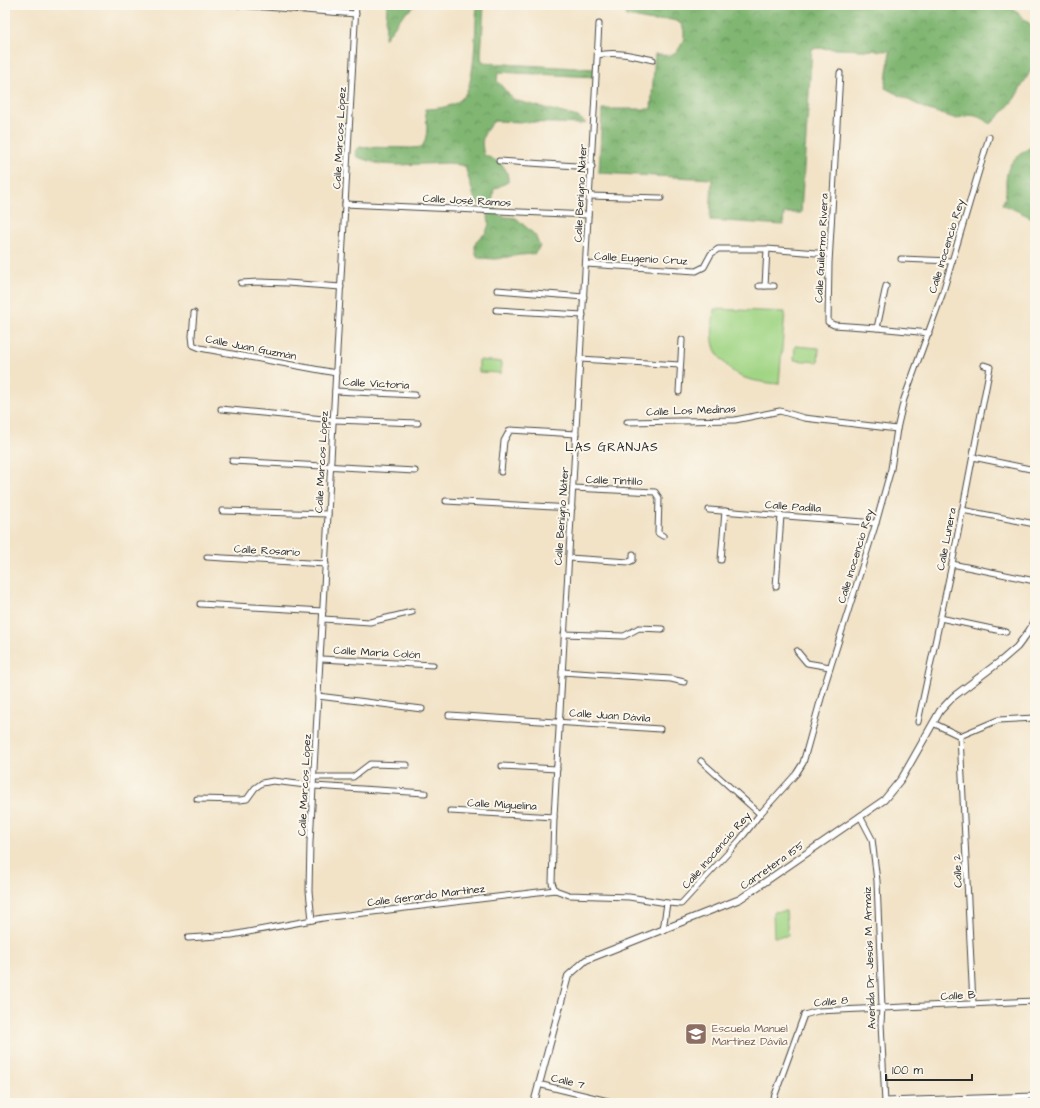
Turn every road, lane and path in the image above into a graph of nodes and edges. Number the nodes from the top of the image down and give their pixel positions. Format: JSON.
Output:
{"nodes":[{"id":1,"x":239,"y":5,"type":"edge"},
{"id":2,"x":356,"y":5,"type":"edge"},
{"id":3,"x":356,"y":14,"type":"junction"},
{"id":4,"x":599,"y":24,"type":"dead end"},
{"id":5,"x":598,"y":55,"type":"junction"},
{"id":6,"x":653,"y":60,"type":"dead end"},
{"id":7,"x":840,"y":73,"type":"dead end"},
{"id":8,"x":989,"y":137,"type":"dead end"},
{"id":9,"x":499,"y":161,"type":"dead end"},
{"id":10,"x":592,"y":167,"type":"junction"},
{"id":11,"x":590,"y":196,"type":"junction"},
{"id":12,"x":661,"y":198,"type":"dead end"},
{"id":13,"x":346,"y":204,"type":"junction"},
{"id":14,"x":588,"y":215,"type":"junction"},
{"id":15,"x":767,"y":249,"type":"junction"},
{"id":16,"x":829,"y":254,"type":"junction"},
{"id":17,"x":901,"y":259,"type":"dead end"},
{"id":18,"x":952,"y":261,"type":"junction"},
{"id":19,"x":586,"y":264,"type":"junction"},
{"id":20,"x":241,"y":283,"type":"dead end"},
{"id":21,"x":759,"y":286,"type":"dead end"},
{"id":22,"x":765,"y":286,"type":"junction"},
{"id":23,"x":774,"y":286,"type":"dead end"},
{"id":24,"x":886,"y":286,"type":"dead end"},
{"id":25,"x":341,"y":287,"type":"junction"},
{"id":26,"x":497,"y":290,"type":"dead end"},
{"id":27,"x":584,"y":297,"type":"junction"},
{"id":28,"x":496,"y":310,"type":"dead end"},
{"id":29,"x":194,"y":312,"type":"dead end"},
{"id":30,"x":583,"y":315,"type":"junction"},
{"id":31,"x":877,"y":328,"type":"junction"},
{"id":32,"x":929,"y":333,"type":"junction"},
{"id":33,"x":682,"y":340,"type":"dead end"},
{"id":34,"x":580,"y":359,"type":"junction"},
{"id":35,"x":680,"y":365,"type":"junction"},
{"id":36,"x":984,"y":365,"type":"dead end"},
{"id":37,"x":336,"y":373,"type":"junction"},
{"id":38,"x":335,"y":391,"type":"junction"},
{"id":39,"x":679,"y":392,"type":"dead end"},
{"id":40,"x":415,"y":395,"type":"dead end"},
{"id":41,"x":221,"y":409,"type":"dead end"},
{"id":42,"x":334,"y":420,"type":"junction"},
{"id":43,"x":627,"y":422,"type":"dead end"},
{"id":44,"x":418,"y":423,"type":"dead end"},
{"id":45,"x":897,"y":429,"type":"junction"},
{"id":46,"x":576,"y":434,"type":"junction"},
{"id":47,"x":973,"y":457,"type":"junction"},
{"id":48,"x":232,"y":461,"type":"dead end"},
{"id":49,"x":331,"y":466,"type":"junction"},
{"id":50,"x":1035,"y":470,"type":"edge"},
{"id":51,"x":415,"y":471,"type":"dead end"},
{"id":52,"x":501,"y":472,"type":"dead end"},
{"id":53,"x":573,"y":488,"type":"junction"},
{"id":54,"x":446,"y":501,"type":"dead end"},
{"id":55,"x":572,"y":508,"type":"junction"},
{"id":56,"x":709,"y":510,"type":"dead end"},
{"id":57,"x":962,"y":510,"type":"junction"},
{"id":58,"x":222,"y":511,"type":"dead end"},
{"id":59,"x":725,"y":511,"type":"junction"},
{"id":60,"x":328,"y":514,"type":"junction"},
{"id":61,"x":781,"y":516,"type":"junction"},
{"id":62,"x":876,"y":523,"type":"junction"},
{"id":63,"x":1035,"y":524,"type":"edge"},
{"id":64,"x":663,"y":536,"type":"dead end"},
{"id":65,"x":633,"y":554,"type":"dead end"},
{"id":66,"x":207,"y":557,"type":"dead end"},
{"id":67,"x":569,"y":558,"type":"junction"},
{"id":68,"x":721,"y":560,"type":"dead end"},
{"id":69,"x":326,"y":564,"type":"junction"},
{"id":70,"x":952,"y":564,"type":"junction"},
{"id":71,"x":1035,"y":581,"type":"edge"},
{"id":72,"x":776,"y":587,"type":"dead end"},
{"id":73,"x":200,"y":604,"type":"dead end"},
{"id":74,"x":323,"y":611,"type":"junction"},
{"id":75,"x":412,"y":612,"type":"dead end"},
{"id":76,"x":323,"y":618,"type":"junction"},
{"id":77,"x":940,"y":618,"type":"junction"},
{"id":78,"x":1035,"y":621,"type":"edge"},
{"id":79,"x":662,"y":629,"type":"dead end"},
{"id":80,"x":1006,"y":632,"type":"dead end"},
{"id":81,"x":564,"y":634,"type":"junction"},
{"id":82,"x":797,"y":652,"type":"dead end"},
{"id":83,"x":320,"y":659,"type":"junction"},
{"id":84,"x":433,"y":665,"type":"dead end"},
{"id":85,"x":830,"y":667,"type":"junction"},
{"id":86,"x":562,"y":672,"type":"junction"},
{"id":87,"x":684,"y":682,"type":"dead end"},
{"id":88,"x":318,"y":696,"type":"junction"},
{"id":89,"x":422,"y":709,"type":"dead end"},
{"id":90,"x":449,"y":715,"type":"dead end"},
{"id":91,"x":1035,"y":718,"type":"edge"},
{"id":92,"x":560,"y":722,"type":"junction"},
{"id":93,"x":918,"y":722,"type":"dead end"},
{"id":94,"x":933,"y":723,"type":"junction"},
{"id":95,"x":660,"y":728,"type":"dead end"},
{"id":96,"x":960,"y":736,"type":"junction"},
{"id":97,"x":701,"y":761,"type":"dead end"},
{"id":98,"x":407,"y":765,"type":"dead end"},
{"id":99,"x":502,"y":766,"type":"dead end"},
{"id":100,"x":557,"y":769,"type":"junction"},
{"id":101,"x":314,"y":777,"type":"junction"},
{"id":102,"x":314,"y":786,"type":"junction"},
{"id":103,"x":425,"y":792,"type":"dead end"},
{"id":104,"x":198,"y":799,"type":"dead end"},
{"id":105,"x":450,"y":811,"type":"dead end"},
{"id":106,"x":760,"y":814,"type":"junction"},
{"id":107,"x":860,"y":816,"type":"junction"},
{"id":108,"x":554,"y":817,"type":"junction"},
{"id":109,"x":555,"y":890,"type":"junction"},
{"id":110,"x":667,"y":903,"type":"junction"},
{"id":111,"x":312,"y":920,"type":"junction"},
{"id":112,"x":663,"y":930,"type":"junction"},
{"id":113,"x":188,"y":938,"type":"dead end"},
{"id":114,"x":1035,"y":1001,"type":"edge"},
{"id":115,"x":973,"y":1004,"type":"junction"},
{"id":116,"x":882,"y":1008,"type":"junction"},
{"id":117,"x":538,"y":1084,"type":"junction"},
{"id":118,"x":1035,"y":1096,"type":"edge"},
{"id":119,"x":885,"y":1102,"type":"edge"},
{"id":120,"x":936,"y":1102,"type":"edge"},
{"id":121,"x":534,"y":1103,"type":"edge"},
{"id":122,"x":616,"y":1103,"type":"edge"},
{"id":123,"x":772,"y":1103,"type":"edge"}],
"edges":[{"from":1,"to":3,"type":"street"},
{"from":2,"to":3,"type":"street","name":"Calle Marcos López"},
{"from":3,"to":13,"type":"street","name":"Calle Marcos López"},
{"from":4,"to":5,"type":"street","name":"Calle Benigno Náter"},
{"from":5,"to":6,"type":"street"},
{"from":5,"to":10,"type":"street","name":"Calle Benigno Náter"},
{"from":7,"to":16,"type":"street","name":"Calle Guillermo Rivera"},
{"from":8,"to":18,"type":"street","name":"Calle Inocencio Rey"},
{"from":9,"to":10,"type":"street"},
{"from":10,"to":11,"type":"street","name":"Calle Benigno Náter"},
{"from":11,"to":12,"type":"street"},
{"from":11,"to":14,"type":"street","name":"Calle Benigno Náter"},
{"from":13,"to":14,"type":"street","name":"Calle José Ramos"},
{"from":13,"to":25,"type":"street","name":"Calle Marcos López"},
{"from":14,"to":19,"type":"street","name":"Calle Benigno Náter"},
{"from":15,"to":16,"type":"street","name":"Calle Eugenio Cruz"},
{"from":15,"to":19,"type":"street","name":"Calle Eugenio Cruz"},
{"from":15,"to":22,"type":"street"},
{"from":16,"to":31,"type":"street","name":"Calle Guillermo Rivera"},
{"from":17,"to":18,"type":"street"},
{"from":18,"to":32,"type":"street","name":"Calle Inocencio Rey"},
{"from":19,"to":27,"type":"street","name":"Calle Benigno Náter"},
{"from":20,"to":25,"type":"street"},
{"from":21,"to":22,"type":"street"},
{"from":22,"to":23,"type":"street"},
{"from":24,"to":31,"type":"street"},
{"from":25,"to":37,"type":"street","name":"Calle Marcos López"},
{"from":26,"to":27,"type":"street"},
{"from":27,"to":30,"type":"street","name":"Calle Benigno Náter"},
{"from":28,"to":30,"type":"street"},
{"from":29,"to":37,"type":"street","name":"Calle Juan Guzmán"},
{"from":30,"to":34,"type":"street","name":"Calle Benigno Náter"},
{"from":31,"to":32,"type":"street","name":"Calle Guillermo Rivera"},
{"from":32,"to":45,"type":"street","name":"Calle Inocencio Rey"},
{"from":33,"to":35,"type":"street"},
{"from":34,"to":35,"type":"street"},
{"from":34,"to":46,"type":"street","name":"Calle Benigno Náter"},
{"from":35,"to":39,"type":"street"},
{"from":36,"to":47,"type":"street","name":"Calle Lunera"},
{"from":37,"to":38,"type":"street","name":"Calle Marcos López"},
{"from":38,"to":40,"type":"street","name":"Calle Victoria"},
{"from":38,"to":42,"type":"street","name":"Calle Marcos López"},
{"from":41,"to":42,"type":"street"},
{"from":42,"to":44,"type":"street"},
{"from":42,"to":49,"type":"street","name":"Calle Marcos López"},
{"from":43,"to":45,"type":"street","name":"Calle Los Medinas"},
{"from":45,"to":62,"type":"street","name":"Calle Inocencio Rey"},
{"from":46,"to":52,"type":"street"},
{"from":46,"to":53,"type":"street","name":"Calle Benigno Náter"},
{"from":47,"to":50,"type":"street"},
{"from":47,"to":57,"type":"street","name":"Calle Lunera"},
{"from":48,"to":49,"type":"street"},
{"from":49,"to":51,"type":"street"},
{"from":49,"to":60,"type":"street","name":"Calle Marcos López"},
{"from":53,"to":55,"type":"street","name":"Calle Benigno Náter"},
{"from":53,"to":64,"type":"street","name":"Calle Tintillo"},
{"from":54,"to":55,"type":"street"},
{"from":55,"to":67,"type":"street","name":"Calle Benigno Náter"},
{"from":56,"to":59,"type":"street","name":"Calle Padilla"},
{"from":57,"to":63,"type":"street"},
{"from":57,"to":70,"type":"street","name":"Calle Lunera"},
{"from":58,"to":60,"type":"street"},
{"from":59,"to":61,"type":"street","name":"Calle Padilla"},
{"from":59,"to":68,"type":"street"},
{"from":60,"to":69,"type":"street","name":"Calle Marcos López"},
{"from":61,"to":62,"type":"street","name":"Calle Padilla"},
{"from":61,"to":72,"type":"street"},
{"from":62,"to":85,"type":"street","name":"Calle Inocencio Rey"},
{"from":65,"to":67,"type":"street"},
{"from":66,"to":69,"type":"street","name":"Calle Rosario"},
{"from":67,"to":81,"type":"street","name":"Calle Benigno Náter"},
{"from":69,"to":74,"type":"street","name":"Calle Marcos López"},
{"from":70,"to":71,"type":"street"},
{"from":70,"to":77,"type":"street","name":"Calle Lunera"},
{"from":73,"to":74,"type":"street"},
{"from":74,"to":76,"type":"street","name":"Calle Marcos López"},
{"from":75,"to":76,"type":"street"},
{"from":76,"to":83,"type":"street","name":"Calle Marcos López"},
{"from":77,"to":80,"type":"street"},
{"from":77,"to":93,"type":"street","name":"Calle Lunera"},
{"from":78,"to":94,"type":"street","name":"Carretera 155"},
{"from":79,"to":81,"type":"street"},
{"from":81,"to":86,"type":"street","name":"Calle Benigno Náter"},
{"from":82,"to":85,"type":"street"},
{"from":83,"to":84,"type":"street","name":"Calle María Colón"},
{"from":83,"to":88,"type":"street","name":"Calle Marcos López"},
{"from":85,"to":106,"type":"street","name":"Calle Inocencio Rey"},
{"from":86,"to":87,"type":"street"},
{"from":86,"to":92,"type":"street","name":"Calle Benigno Náter"},
{"from":88,"to":89,"type":"street"},
{"from":88,"to":101,"type":"street","name":"Calle Marcos López"},
{"from":90,"to":92,"type":"street","name":"Calle Juan Dávila"},
{"from":91,"to":96,"type":"street"},
{"from":92,"to":95,"type":"street","name":"Calle Juan Dávila"},
{"from":92,"to":100,"type":"street","name":"Calle Benigno Náter"},
{"from":94,"to":96,"type":"street"},
{"from":94,"to":107,"type":"street","name":"Carretera 155"},
{"from":96,"to":115,"type":"street","name":"Calle 2"},
{"from":97,"to":106,"type":"street"},
{"from":98,"to":101,"type":"street"},
{"from":99,"to":100,"type":"street"},
{"from":100,"to":108,"type":"street","name":"Calle Benigno Náter"},
{"from":101,"to":102,"type":"street","name":"Calle Marcos López"},
{"from":102,"to":103,"type":"street"},
{"from":102,"to":104,"type":"street"},
{"from":102,"to":111,"type":"street","name":"Calle Marcos López"},
{"from":105,"to":108,"type":"street","name":"Calle Miguelina"},
{"from":106,"to":110,"type":"street","name":"Calle Inocencio Rey"},
{"from":107,"to":112,"type":"street","name":"Carretera 155"},
{"from":107,"to":116,"type":"street","name":"Avenida Dr. Jesús M. Armaiz"},
{"from":108,"to":109,"type":"street","name":"Calle Benigno Náter"},
{"from":109,"to":110,"type":"street","name":"Calle Gerardo Martínez"},
{"from":109,"to":111,"type":"street","name":"Calle Gerardo Martínez"},
{"from":110,"to":112,"type":"street"},
{"from":111,"to":113,"type":"street","name":"Calle Gerardo Martínez"},
{"from":112,"to":117,"type":"street","name":"Carretera 155"},
{"from":114,"to":115,"type":"street","name":"Calle B"},
{"from":115,"to":116,"type":"street","name":"Calle B"},
{"from":116,"to":119,"type":"street","name":"Avenida Dr. Jesús M. Armaiz"},
{"from":116,"to":123,"type":"street","name":"Calle 8"},
{"from":117,"to":121,"type":"street","name":"Carretera 155"},
{"from":117,"to":122,"type":"street","name":"Calle 7"},
{"from":118,"to":120,"type":"street"},
{"from":119,"to":120,"type":"street"}]}
